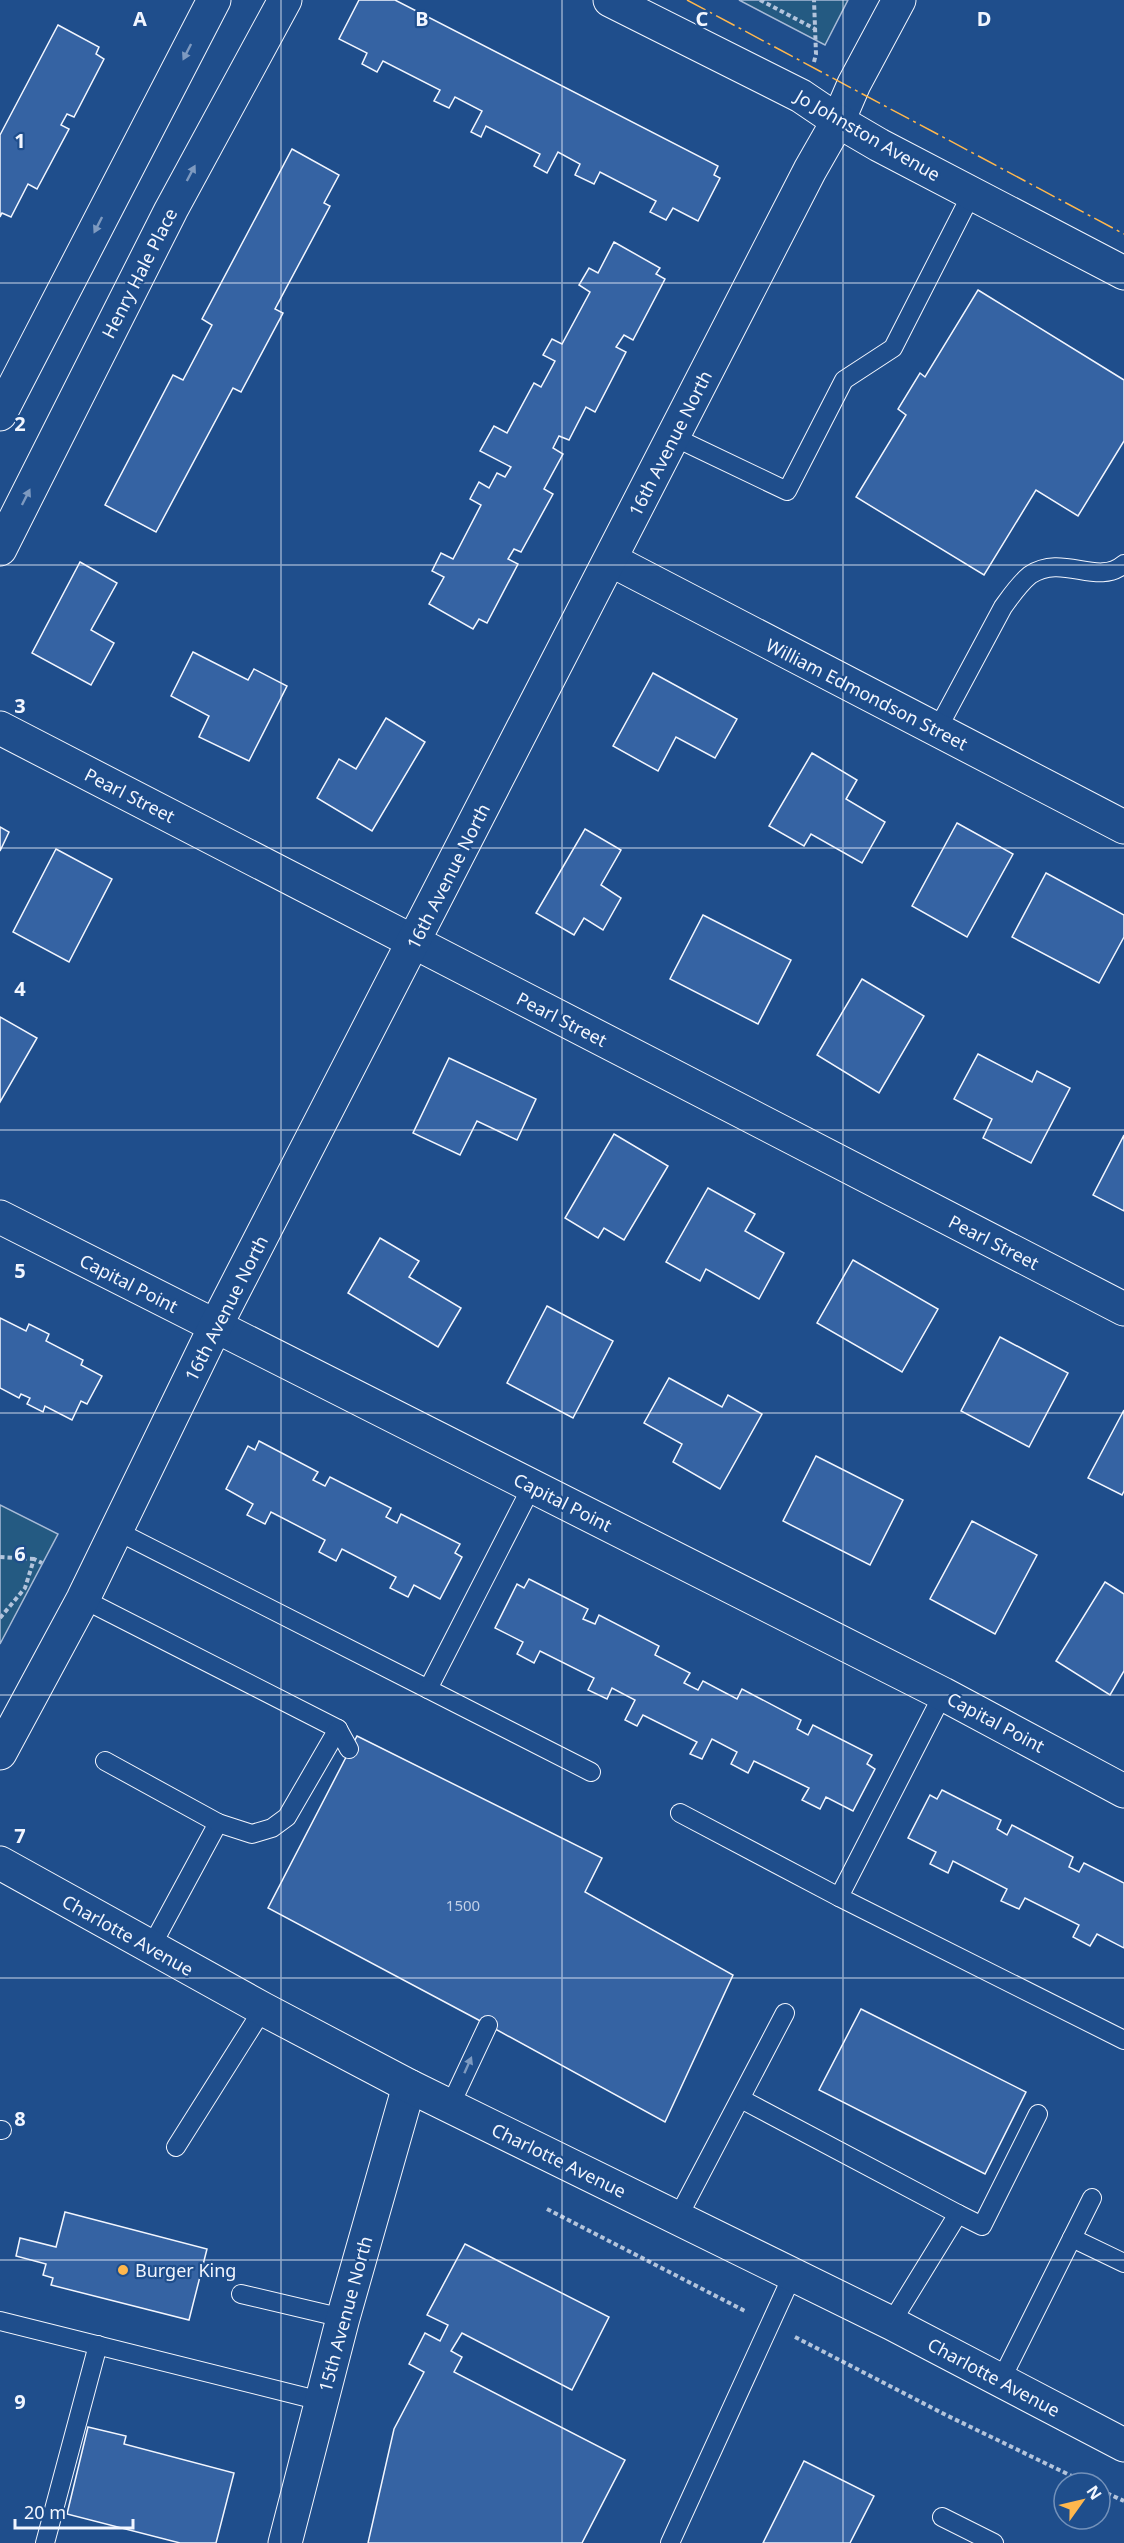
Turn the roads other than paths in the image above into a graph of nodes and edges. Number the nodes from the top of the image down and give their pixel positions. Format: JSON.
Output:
{"nodes":[{"id":1,"x":214,"y":0,"type":"edge"},
{"id":2,"x":285,"y":0,"type":"edge"},
{"id":3,"x":610,"y":0,"type":"edge"},
{"id":4,"x":899,"y":0,"type":"edge"},
{"id":5,"x":838,"y":121,"type":"junction"},
{"id":6,"x":972,"y":193,"type":"junction"},
{"id":7,"x":1124,"y":273,"type":"edge"},
{"id":8,"x":0,"y":414,"type":"edge"},
{"id":9,"x":674,"y":437,"type":"junction"},
{"id":10,"x":0,"y":549,"type":"edge"},
{"id":11,"x":611,"y":560,"type":"junction"},
{"id":12,"x":1124,"y":564,"type":"edge"},
{"id":13,"x":0,"y":728,"type":"edge"},
{"id":14,"x":937,"y":730,"type":"junction"},
{"id":15,"x":1124,"y":826,"type":"edge"},
{"id":16,"x":414,"y":942,"type":"junction"},
{"id":17,"x":0,"y":1217,"type":"edge"},
{"id":18,"x":1124,"y":1309,"type":"edge"},
{"id":19,"x":215,"y":1327,"type":"junction"},
{"id":20,"x":532,"y":1486,"type":"junction"},
{"id":21,"x":117,"y":1531,"type":"junction"},
{"id":22,"x":83,"y":1599,"type":"junction"},
{"id":23,"x":428,"y":1689,"type":"junction"},
{"id":24,"x":943,"y":1694,"type":"junction"},
{"id":25,"x":338,"y":1728,"type":"junction"},
{"id":26,"x":349,"y":1749,"type":"dead end"},
{"id":27,"x":0,"y":1753,"type":"edge"},
{"id":28,"x":105,"y":1761,"type":"dead end"},
{"id":29,"x":591,"y":1772,"type":"dead end"},
{"id":30,"x":1124,"y":1791,"type":"edge"},
{"id":31,"x":680,"y":1813,"type":"dead end"},
{"id":32,"x":218,"y":1823,"type":"junction"},
{"id":33,"x":0,"y":1863,"type":"edge"},
{"id":34,"x":839,"y":1897,"type":"junction"},
{"id":35,"x":151,"y":1947,"type":"junction"},
{"id":36,"x":263,"y":2009,"type":"junction"},
{"id":37,"x":785,"y":2013,"type":"dead end"},
{"id":38,"x":488,"y":2025,"type":"dead end"},
{"id":39,"x":1124,"y":2040,"type":"edge"},
{"id":40,"x":409,"y":2086,"type":"junction"},
{"id":41,"x":741,"y":2099,"type":"junction"},
{"id":42,"x":450,"y":2106,"type":"junction"},
{"id":43,"x":1038,"y":2114,"type":"dead end"},
{"id":44,"x":176,"y":2147,"type":"dead end"},
{"id":45,"x":1092,"y":2198,"type":"dead end"},
{"id":46,"x":958,"y":2214,"type":"junction"},
{"id":47,"x":678,"y":2219,"type":"junction"},
{"id":48,"x":1072,"y":2238,"type":"junction"},
{"id":49,"x":1124,"y":2263,"type":"edge"},
{"id":50,"x":793,"y":2274,"type":"junction"},
{"id":51,"x":241,"y":2294,"type":"dead end"},
{"id":52,"x":343,"y":2318,"type":"junction"},
{"id":53,"x":0,"y":2321,"type":"edge"},
{"id":54,"x":891,"y":2323,"type":"junction"},
{"id":55,"x":98,"y":2345,"type":"junction"},
{"id":56,"x":1001,"y":2380,"type":"junction"},
{"id":57,"x":321,"y":2401,"type":"junction"},
{"id":58,"x":1124,"y":2445,"type":"edge"},
{"id":59,"x":942,"y":2517,"type":"dead end"},
{"id":60,"x":45,"y":2543,"type":"edge"},
{"id":61,"x":285,"y":2543,"type":"edge"},
{"id":62,"x":670,"y":2543,"type":"edge"},
{"id":63,"x":994,"y":2543,"type":"edge"}],
"edges":[{"from":1,"to":8,"type":"street","one_way":true},
{"from":10,"to":2,"type":"street","name":"Henry Hale Place","one_way":true},
{"from":3,"to":5,"type":"street","name":"Jo Johnston Avenue"},
{"from":4,"to":5,"type":"street","name":"16th Avenue North"},
{"from":5,"to":6,"type":"street","name":"Jo Johnston Avenue"},
{"from":5,"to":9,"type":"street","name":"16th Avenue North"},
{"from":6,"to":7,"type":"street","name":"Jo Johnston Avenue"},
{"from":6,"to":9,"type":"lane"},
{"from":9,"to":11,"type":"street","name":"16th Avenue North"},
{"from":11,"to":14,"type":"street","name":"William Edmondson Street"},
{"from":11,"to":16,"type":"street","name":"16th Avenue North"},
{"from":12,"to":14,"type":"lane"},
{"from":13,"to":16,"type":"street","name":"Pearl Street"},
{"from":14,"to":15,"type":"street","name":"William Edmondson Street"},
{"from":16,"to":18,"type":"street","name":"Pearl Street"},
{"from":16,"to":19,"type":"street","name":"16th Avenue North"},
{"from":17,"to":19,"type":"street","name":"Capital Point"},
{"from":19,"to":20,"type":"street","name":"Capital Point"},
{"from":19,"to":21,"type":"street","name":"16th Avenue North"},
{"from":20,"to":23,"type":"lane"},
{"from":20,"to":24,"type":"street","name":"Capital Point"},
{"from":21,"to":22,"type":"street","name":"16th Avenue North"},
{"from":21,"to":23,"type":"lane"},
{"from":22,"to":25,"type":"lane"},
{"from":22,"to":27,"type":"street","name":"16th Avenue North"},
{"from":23,"to":29,"type":"lane"},
{"from":24,"to":30,"type":"street","name":"Capital Point"},
{"from":24,"to":34,"type":"lane"},
{"from":25,"to":26,"type":"lane"},
{"from":25,"to":32,"type":"lane"},
{"from":28,"to":32,"type":"lane"},
{"from":31,"to":34,"type":"lane"},
{"from":32,"to":35,"type":"lane"},
{"from":33,"to":35,"type":"street","name":"Charlotte Avenue"},
{"from":34,"to":39,"type":"lane"},
{"from":35,"to":36,"type":"street","name":"Charlotte Avenue"},
{"from":36,"to":40,"type":"street","name":"Charlotte Avenue"},
{"from":36,"to":44,"type":"lane"},
{"from":37,"to":41,"type":"lane"},
{"from":42,"to":38,"type":"lane","one_way":true},
{"from":40,"to":42,"type":"street","name":"Charlotte Avenue"},
{"from":40,"to":52,"type":"street","name":"15th Avenue North"},
{"from":41,"to":46,"type":"lane"},
{"from":41,"to":47,"type":"lane"},
{"from":42,"to":47,"type":"street","name":"Charlotte Avenue"},
{"from":43,"to":46,"type":"lane"},
{"from":45,"to":48,"type":"lane"},
{"from":46,"to":54,"type":"lane"},
{"from":47,"to":50,"type":"street","name":"Charlotte Avenue"},
{"from":48,"to":49,"type":"lane"},
{"from":48,"to":56,"type":"lane"},
{"from":50,"to":54,"type":"street","name":"Charlotte Avenue"},
{"from":50,"to":62,"type":"lane"},
{"from":51,"to":52,"type":"lane"},
{"from":52,"to":57,"type":"street","name":"15th Avenue North"},
{"from":53,"to":55,"type":"lane"},
{"from":54,"to":56,"type":"street","name":"Charlotte Avenue"},
{"from":55,"to":57,"type":"lane"},
{"from":55,"to":60,"type":"lane"},
{"from":56,"to":58,"type":"street","name":"Charlotte Avenue"},
{"from":57,"to":61,"type":"street","name":"15th Avenue North"},
{"from":59,"to":63,"type":"lane"}]}
